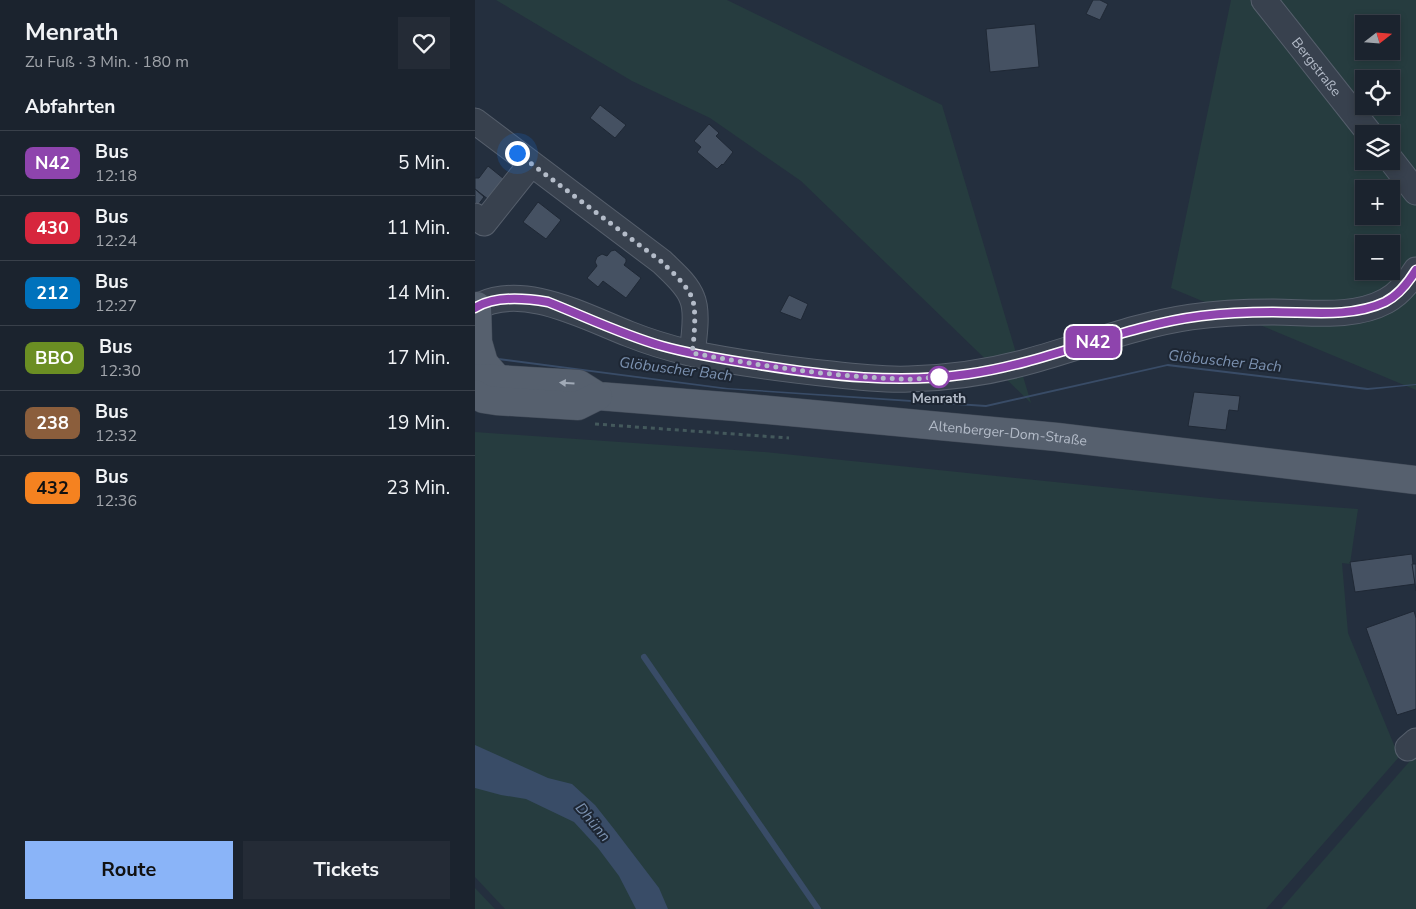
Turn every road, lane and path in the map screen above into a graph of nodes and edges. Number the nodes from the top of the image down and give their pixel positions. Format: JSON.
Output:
{"nodes":[{"id":1,"x":1265,"y":0,"type":"edge"},
{"id":2,"x":475,"y":122,"type":"edge"},
{"id":3,"x":1363,"y":125,"type":"edge"},
{"id":4,"x":531,"y":164,"type":"junction"},
{"id":5,"x":1399,"y":170,"type":"edge"},
{"id":6,"x":1416,"y":192,"type":"edge"},
{"id":7,"x":475,"y":216,"type":"edge"},
{"id":8,"x":1416,"y":270,"type":"edge"},
{"id":9,"x":476,"y":307,"type":"edge"},
{"id":10,"x":692,"y":353,"type":"junction"},
{"id":11,"x":487,"y":380,"type":"edge"},
{"id":12,"x":475,"y":394,"type":"edge"},
{"id":13,"x":598,"y":396,"type":"junction"},
{"id":14,"x":587,"y":424,"type":"dead end"},
{"id":15,"x":798,"y":439,"type":"dead end"},
{"id":16,"x":1416,"y":480,"type":"edge"}],
"edges":[{"from":1,"to":3,"type":"street","name":"Bergstraße"},
{"from":2,"to":4,"type":"street"},
{"from":4,"to":7,"type":"street"},
{"from":4,"to":10,"type":"street"},
{"from":5,"to":6,"type":"street"},
{"from":8,"to":10,"type":"street"},
{"from":9,"to":10,"type":"street"},
{"from":9,"to":11,"type":"main road"},
{"from":13,"to":11,"type":"main road","name":"Altenberger-Dom-Straße","one_way":true},
{"from":12,"to":13,"type":"main road","name":"Altenberger-Dom-Straße"},
{"from":13,"to":16,"type":"main road","name":"Altenberger-Dom-Straße"},
{"from":14,"to":15,"type":"path"}]}
